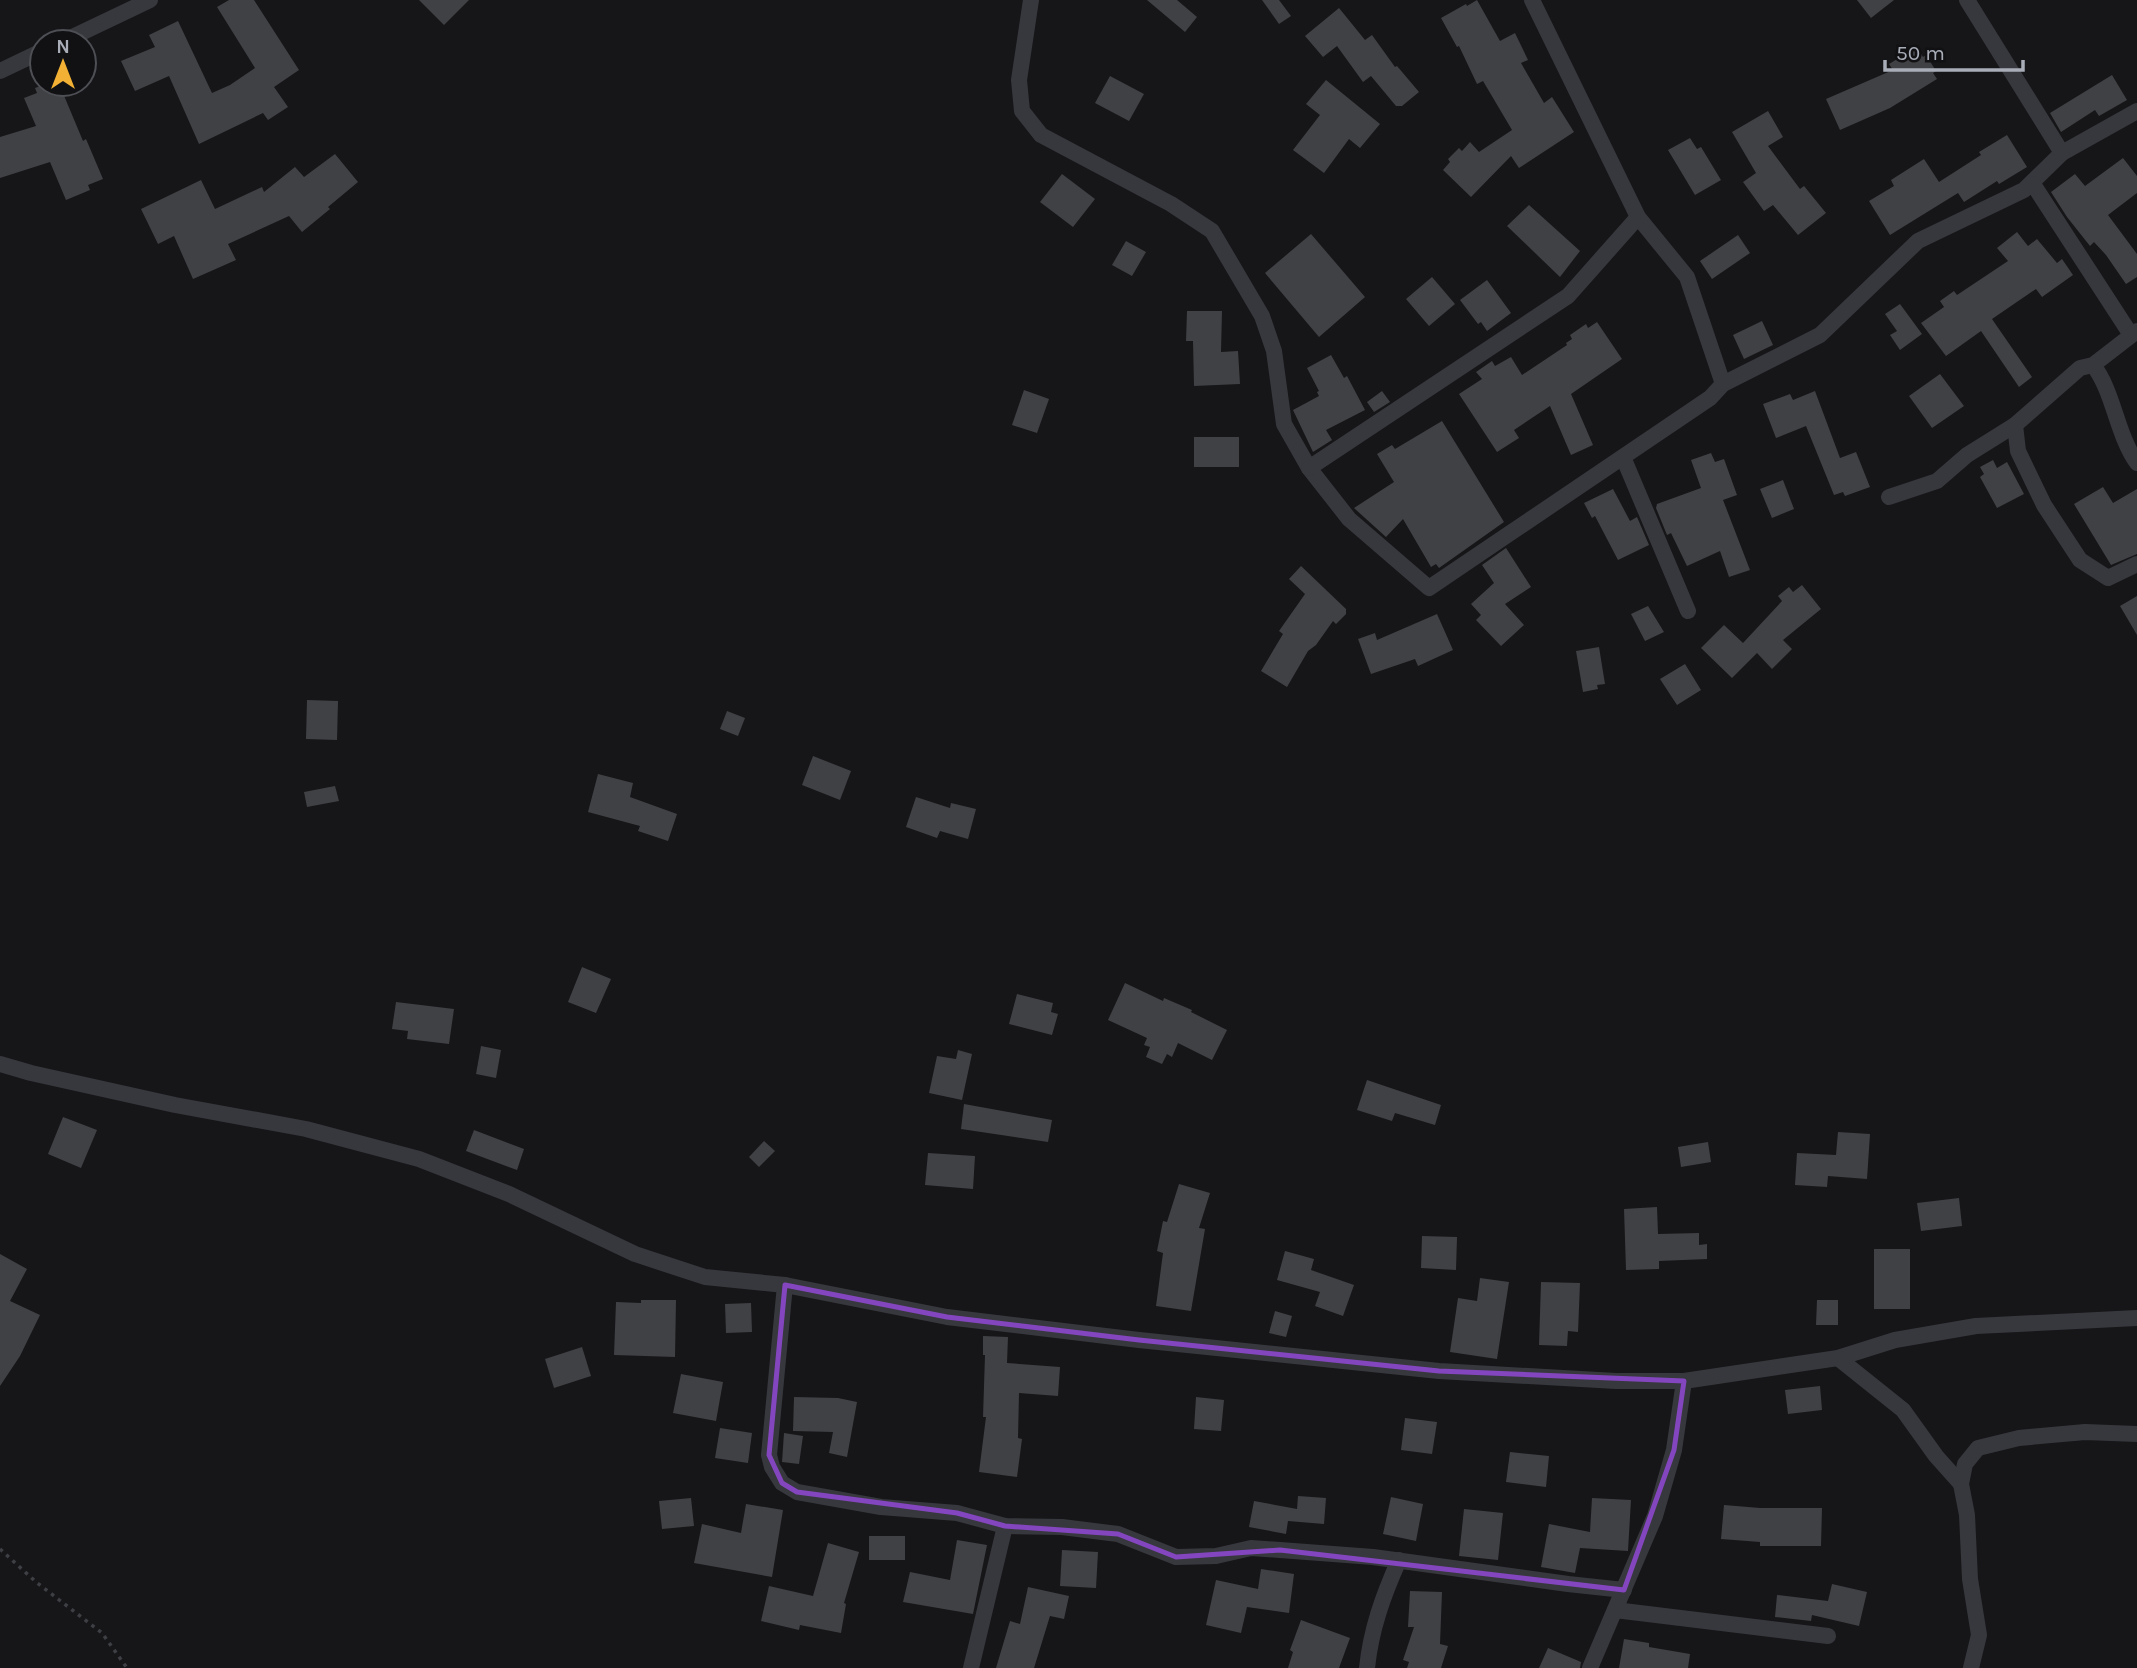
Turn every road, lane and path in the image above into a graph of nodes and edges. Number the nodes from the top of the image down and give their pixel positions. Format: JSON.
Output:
{"nodes":[{"id":1,"x":150,"y":0,"type":"edge"},
{"id":2,"x":1031,"y":0,"type":"edge"},
{"id":3,"x":1532,"y":0,"type":"edge"},
{"id":4,"x":1967,"y":0,"type":"edge"},
{"id":5,"x":122,"y":7,"type":"edge"},
{"id":6,"x":86,"y":28,"type":"edge"},
{"id":7,"x":28,"y":58,"type":"edge"},
{"id":8,"x":0,"y":71,"type":"edge"},
{"id":9,"x":2137,"y":111,"type":"edge"},
{"id":10,"x":2062,"y":153,"type":"junction"},
{"id":11,"x":2033,"y":184,"type":"junction"},
{"id":12,"x":1637,"y":217,"type":"junction"},
{"id":13,"x":2134,"y":333,"type":"edge"},
{"id":14,"x":2093,"y":365,"type":"junction"},
{"id":15,"x":1723,"y":384,"type":"junction"},
{"id":16,"x":2015,"y":425,"type":"junction"},
{"id":17,"x":1623,"y":457,"type":"junction"},
{"id":18,"x":2137,"y":463,"type":"edge"},
{"id":19,"x":1309,"y":468,"type":"junction"},
{"id":20,"x":1889,"y":497,"type":"dead end"},
{"id":21,"x":2137,"y":564,"type":"edge"},
{"id":22,"x":1688,"y":611,"type":"dead end"},
{"id":23,"x":0,"y":1064,"type":"edge"},
{"id":24,"x":785,"y":1285,"type":"junction"},
{"id":25,"x":2137,"y":1318,"type":"edge"},
{"id":26,"x":1838,"y":1358,"type":"junction"},
{"id":27,"x":1684,"y":1381,"type":"junction"},
{"id":28,"x":2137,"y":1434,"type":"edge"},
{"id":29,"x":1961,"y":1484,"type":"junction"},
{"id":30,"x":1005,"y":1526,"type":"junction"},
{"id":31,"x":0,"y":1549,"type":"edge"},
{"id":32,"x":1399,"y":1560,"type":"junction"},
{"id":33,"x":1624,"y":1590,"type":"junction"},
{"id":34,"x":1615,"y":1610,"type":"junction"},
{"id":35,"x":1828,"y":1636,"type":"dead end"},
{"id":36,"x":127,"y":1668,"type":"edge"},
{"id":37,"x":971,"y":1668,"type":"edge"},
{"id":38,"x":1367,"y":1668,"type":"edge"},
{"id":39,"x":1590,"y":1668,"type":"edge"},
{"id":40,"x":1971,"y":1668,"type":"edge"}],
"edges":[{"from":1,"to":5,"type":"street"},
{"from":2,"to":19,"type":"street"},
{"from":3,"to":12,"type":"street"},
{"from":4,"to":10,"type":"street"},
{"from":5,"to":6,"type":"street"},
{"from":7,"to":8,"type":"street"},
{"from":9,"to":10,"type":"street"},
{"from":10,"to":11,"type":"street"},
{"from":11,"to":13,"type":"street"},
{"from":11,"to":15,"type":"street"},
{"from":12,"to":15,"type":"street"},
{"from":12,"to":19,"type":"street"},
{"from":13,"to":14,"type":"street"},
{"from":14,"to":16,"type":"street"},
{"from":14,"to":18,"type":"street"},
{"from":15,"to":17,"type":"street"},
{"from":16,"to":20,"type":"street"},
{"from":16,"to":21,"type":"street"},
{"from":17,"to":19,"type":"street"},
{"from":17,"to":22,"type":"street"},
{"from":23,"to":24,"type":"street"},
{"from":24,"to":27,"type":"street"},
{"from":24,"to":30,"type":"street"},
{"from":25,"to":26,"type":"street"},
{"from":26,"to":27,"type":"street"},
{"from":26,"to":29,"type":"street"},
{"from":27,"to":33,"type":"street"},
{"from":28,"to":29,"type":"street"},
{"from":29,"to":40,"type":"street"},
{"from":30,"to":32,"type":"street"},
{"from":30,"to":37,"type":"street"},
{"from":31,"to":36,"type":"path"},
{"from":32,"to":33,"type":"street"},
{"from":32,"to":38,"type":"street"},
{"from":33,"to":34,"type":"street"},
{"from":34,"to":35,"type":"street"},
{"from":34,"to":39,"type":"street"}]}
